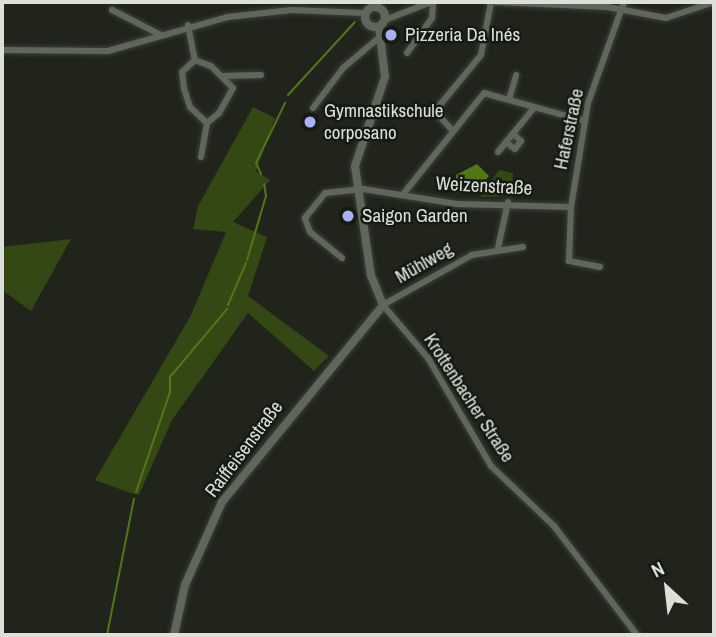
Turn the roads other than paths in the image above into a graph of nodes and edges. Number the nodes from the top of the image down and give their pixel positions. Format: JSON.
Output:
{"nodes":[{"id":1,"x":291,"y":2,"type":"edge"},
{"id":2,"x":432,"y":2,"type":"edge"},
{"id":3,"x":493,"y":2,"type":"edge"},
{"id":4,"x":714,"y":2,"type":"edge"},
{"id":5,"x":623,"y":5,"type":"edge"},
{"id":6,"x":368,"y":7,"type":"edge"},
{"id":7,"x":112,"y":10,"type":"dead end"},
{"id":8,"x":292,"y":10,"type":"junction"},
{"id":9,"x":385,"y":20,"type":"junction"},
{"id":10,"x":188,"y":25,"type":"junction"},
{"id":11,"x":380,"y":31,"type":"junction"},
{"id":12,"x":159,"y":34,"type":"junction"},
{"id":13,"x":2,"y":50,"type":"edge"},
{"id":14,"x":407,"y":53,"type":"dead end"},
{"id":15,"x":195,"y":60,"type":"junction"},
{"id":16,"x":261,"y":75,"type":"dead end"},
{"id":17,"x":516,"y":75,"type":"dead end"},
{"id":18,"x":220,"y":76,"type":"junction"},
{"id":19,"x":509,"y":100,"type":"junction"},
{"id":20,"x":313,"y":108,"type":"dead end"},
{"id":21,"x":533,"y":109,"type":"junction"},
{"id":22,"x":584,"y":121,"type":"junction"},
{"id":23,"x":207,"y":122,"type":"junction"},
{"id":24,"x":452,"y":130,"type":"junction"},
{"id":25,"x":498,"y":152,"type":"dead end"},
{"id":26,"x":201,"y":157,"type":"dead end"},
{"id":27,"x":355,"y":190,"type":"junction"},
{"id":28,"x":404,"y":192,"type":"junction"},
{"id":29,"x":508,"y":202,"type":"junction"},
{"id":30,"x":571,"y":207,"type":"junction"},
{"id":31,"x":523,"y":247,"type":"dead end"},
{"id":32,"x":498,"y":248,"type":"junction"},
{"id":33,"x":342,"y":258,"type":"dead end"},
{"id":34,"x":600,"y":267,"type":"dead end"},
{"id":35,"x":383,"y":305,"type":"junction"},
{"id":36,"x":174,"y":635,"type":"edge"},
{"id":37,"x":637,"y":635,"type":"edge"}],
"edges":[{"from":1,"to":8,"type":"street"},
{"from":2,"to":9,"type":"street"},
{"from":2,"to":14,"type":"street"},
{"from":3,"to":5,"type":"street"},
{"from":3,"to":24,"type":"street"},
{"from":4,"to":5,"type":"street"},
{"from":5,"to":22,"type":"street","name":"Haferstraße"},
{"from":6,"to":8,"type":"street"},
{"from":6,"to":9,"type":"street"},
{"from":6,"to":11,"type":"street"},
{"from":7,"to":12,"type":"street"},
{"from":8,"to":10,"type":"street"},
{"from":9,"to":11,"type":"street"},
{"from":10,"to":12,"type":"street"},
{"from":10,"to":15,"type":"street"},
{"from":11,"to":20,"type":"street"},
{"from":11,"to":27,"type":"street"},
{"from":12,"to":13,"type":"street"},
{"from":15,"to":18,"type":"street"},
{"from":15,"to":23,"type":"street"},
{"from":16,"to":18,"type":"street"},
{"from":17,"to":19,"type":"street"},
{"from":18,"to":23,"type":"street"},
{"from":19,"to":21,"type":"street"},
{"from":19,"to":24,"type":"street"},
{"from":21,"to":22,"type":"street"},
{"from":21,"to":25,"type":"street"},
{"from":22,"to":30,"type":"street","name":"Haferstraße"},
{"from":23,"to":26,"type":"street"},
{"from":24,"to":28,"type":"street"},
{"from":27,"to":28,"type":"street","name":"Weizenstraße"},
{"from":27,"to":33,"type":"street","name":"Weizenstraße"},
{"from":27,"to":35,"type":"street"},
{"from":28,"to":29,"type":"street","name":"Weizenstraße"},
{"from":29,"to":30,"type":"street","name":"Weizenstraße"},
{"from":29,"to":32,"type":"street"},
{"from":30,"to":34,"type":"street","name":"Haferstraße"},
{"from":31,"to":32,"type":"street","name":"Mühlweg"},
{"from":32,"to":35,"type":"street","name":"Mühlweg"},
{"from":35,"to":36,"type":"street","name":"Raiffeisenstraße"},
{"from":35,"to":37,"type":"street","name":"Krottenbacher Straße"}]}
